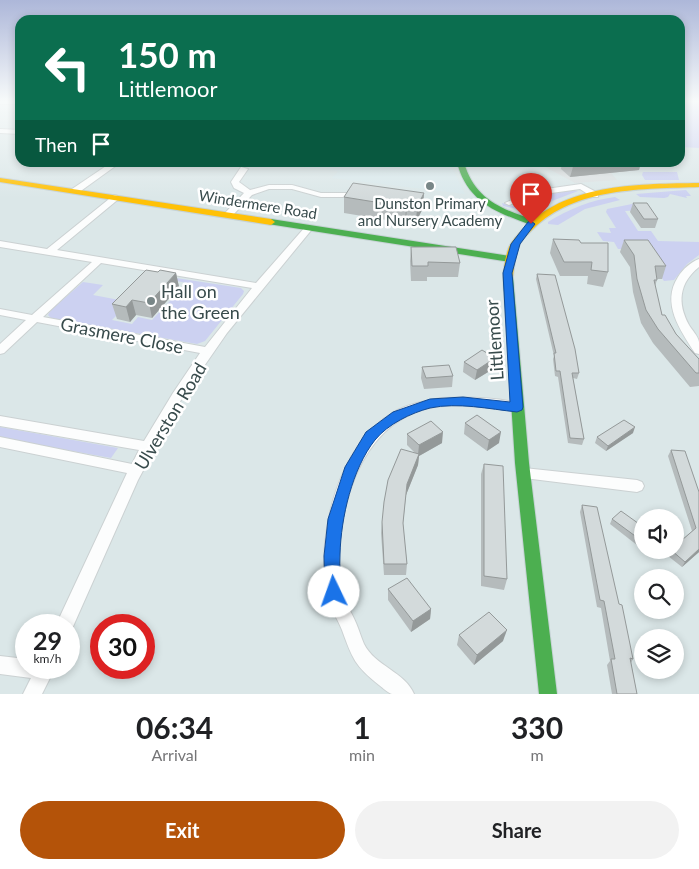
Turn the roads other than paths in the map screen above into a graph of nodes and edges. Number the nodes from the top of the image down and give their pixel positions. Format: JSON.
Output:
{"nodes":[{"id":1,"x":111,"y":167,"type":"edge"},
{"id":2,"x":462,"y":167,"type":"edge"},
{"id":3,"x":232,"y":171,"type":"dead end"},
{"id":4,"x":0,"y":180,"type":"edge"},
{"id":5,"x":699,"y":185,"type":"edge"},
{"id":6,"x":76,"y":191,"type":"junction"},
{"id":7,"x":249,"y":193,"type":"junction"},
{"id":8,"x":596,"y":195,"type":"junction"},
{"id":9,"x":367,"y":196,"type":"edge"},
{"id":10,"x":117,"y":197,"type":"junction"},
{"id":11,"x":508,"y":203,"type":"dead end"},
{"id":12,"x":228,"y":215,"type":"junction"},
{"id":13,"x":533,"y":222,"type":"junction"},
{"id":14,"x":309,"y":228,"type":"junction"},
{"id":15,"x":0,"y":244,"type":"edge"},
{"id":16,"x":49,"y":252,"type":"junction"},
{"id":17,"x":510,"y":259,"type":"junction"},
{"id":18,"x":99,"y":260,"type":"junction"},
{"id":19,"x":699,"y":262,"type":"edge"},
{"id":20,"x":258,"y":286,"type":"junction"},
{"id":21,"x":0,"y":312,"type":"edge"},
{"id":22,"x":35,"y":318,"type":"junction"},
{"id":23,"x":0,"y":350,"type":"edge"},
{"id":24,"x":699,"y":350,"type":"edge"},
{"id":25,"x":208,"y":351,"type":"junction"},
{"id":26,"x":517,"y":407,"type":"junction"},
{"id":27,"x":0,"y":421,"type":"edge"},
{"id":28,"x":0,"y":442,"type":"edge"},
{"id":29,"x":149,"y":447,"type":"junction"},
{"id":30,"x":137,"y":470,"type":"junction"},
{"id":31,"x":524,"y":473,"type":"junction"},
{"id":32,"x":637,"y":486,"type":"dead end"},
{"id":33,"x":70,"y":614,"type":"edge"},
{"id":34,"x":0,"y":665,"type":"edge"},
{"id":35,"x":15,"y":666,"type":"edge"},
{"id":36,"x":40,"y":679,"type":"edge"},
{"id":37,"x":32,"y":694,"type":"edge"},
{"id":38,"x":405,"y":694,"type":"edge"},
{"id":39,"x":548,"y":694,"type":"edge"}],
"edges":[{"from":1,"to":6,"type":"street"},
{"from":2,"to":13,"type":"street"},
{"from":3,"to":7,"type":"street"},
{"from":4,"to":6,"type":"street","name":"Windermere Road"},
{"from":5,"to":8,"type":"street","name":"Littlemoor"},
{"from":6,"to":10,"type":"street","name":"Windermere Road"},
{"from":7,"to":9,"type":"street"},
{"from":7,"to":12,"type":"street"},
{"from":8,"to":11,"type":"street"},
{"from":8,"to":13,"type":"street","name":"Littlemoor"},
{"from":10,"to":12,"type":"street","name":"Windermere Road"},
{"from":10,"to":16,"type":"street"},
{"from":12,"to":14,"type":"street","name":"Windermere Road"},
{"from":13,"to":17,"type":"street","name":"Littlemoor"},
{"from":14,"to":17,"type":"street","name":"Windermere Road"},
{"from":14,"to":20,"type":"street","name":"Ulverston Road"},
{"from":15,"to":16,"type":"street"},
{"from":16,"to":18,"type":"street"},
{"from":17,"to":26,"type":"street","name":"Littlemoor"},
{"from":18,"to":20,"type":"street"},
{"from":18,"to":22,"type":"street","name":"Grasmere Close"},
{"from":19,"to":24,"type":"street"},
{"from":20,"to":25,"type":"street","name":"Ulverston Road"},
{"from":21,"to":22,"type":"street","name":"Grasmere Close"},
{"from":22,"to":23,"type":"street","name":"Grasmere Close"},
{"from":22,"to":25,"type":"street","name":"Grasmere Close"},
{"from":25,"to":29,"type":"street","name":"Ulverston Road"},
{"from":26,"to":31,"type":"street","name":"Littlemoor"},
{"from":26,"to":38,"type":"street"},
{"from":27,"to":29,"type":"street"},
{"from":28,"to":30,"type":"street"},
{"from":29,"to":30,"type":"street","name":"Ulverston Road"},
{"from":30,"to":33,"type":"street","name":"Ulverston Road"},
{"from":31,"to":32,"type":"street"},
{"from":31,"to":39,"type":"street","name":"Littlemoor"},
{"from":34,"to":35,"type":"street"},
{"from":36,"to":37,"type":"street"}]}
